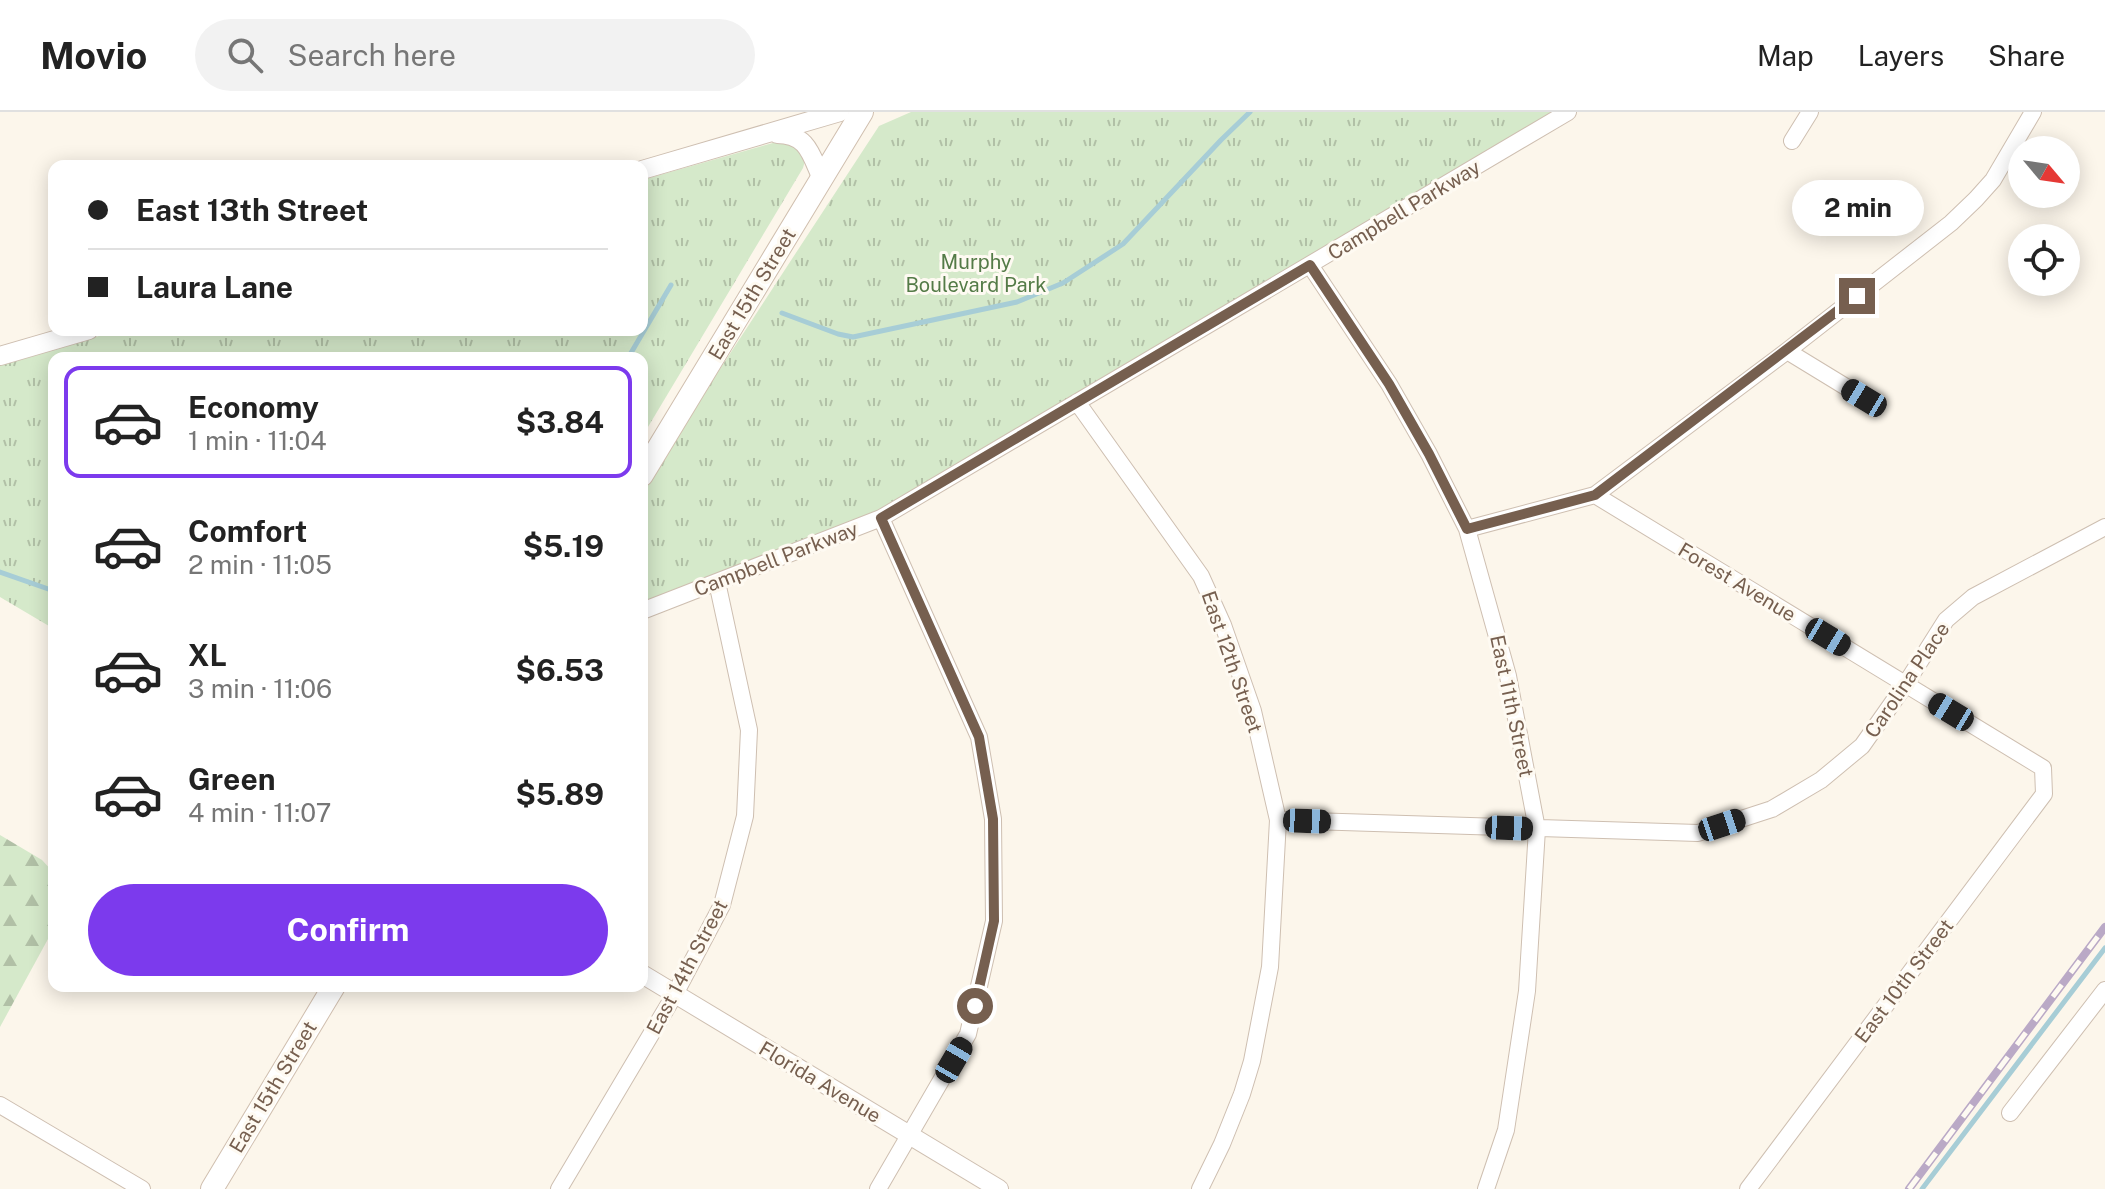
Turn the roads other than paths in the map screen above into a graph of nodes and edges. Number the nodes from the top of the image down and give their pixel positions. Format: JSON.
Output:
{"nodes":[{"id":1,"x":840,"y":112,"type":"edge"},
{"id":2,"x":862,"y":112,"type":"edge"},
{"id":3,"x":1568,"y":112,"type":"edge"},
{"id":4,"x":1810,"y":112,"type":"edge"},
{"id":5,"x":2033,"y":112,"type":"edge"},
{"id":6,"x":766,"y":135,"type":"junction"},
{"id":7,"x":1792,"y":141,"type":"dead end"},
{"id":8,"x":648,"y":168,"type":"edge"},
{"id":9,"x":822,"y":179,"type":"junction"},
{"id":10,"x":1310,"y":265,"type":"junction"},
{"id":11,"x":68,"y":336,"type":"edge"},
{"id":12,"x":1787,"y":351,"type":"junction"},
{"id":13,"x":0,"y":356,"type":"edge"},
{"id":14,"x":1864,"y":398,"type":"dead end"},
{"id":15,"x":1077,"y":402,"type":"junction"},
{"id":16,"x":648,"y":465,"type":"edge"},
{"id":17,"x":1595,"y":495,"type":"junction"},
{"id":18,"x":881,"y":518,"type":"junction"},
{"id":19,"x":2105,"y":527,"type":"edge"},
{"id":20,"x":1467,"y":529,"type":"junction"},
{"id":21,"x":717,"y":582,"type":"junction"},
{"id":22,"x":648,"y":609,"type":"edge"},
{"id":23,"x":1905,"y":685,"type":"junction"},
{"id":24,"x":2043,"y":768,"type":"joint"},
{"id":25,"x":1278,"y":820,"type":"junction"},
{"id":26,"x":1537,"y":829,"type":"junction"},
{"id":27,"x":648,"y":978,"type":"edge"},
{"id":28,"x":2105,"y":990,"type":"edge"},
{"id":29,"x":330,"y":992,"type":"edge"},
{"id":30,"x":675,"y":994,"type":"junction"},
{"id":31,"x":0,"y":1105,"type":"edge"},
{"id":32,"x":2010,"y":1113,"type":"dead end"},
{"id":33,"x":910,"y":1136,"type":"junction"},
{"id":34,"x":142,"y":1189,"type":"edge"},
{"id":35,"x":212,"y":1189,"type":"edge"},
{"id":36,"x":559,"y":1189,"type":"edge"},
{"id":37,"x":878,"y":1189,"type":"edge"},
{"id":38,"x":999,"y":1189,"type":"edge"},
{"id":39,"x":1200,"y":1189,"type":"edge"},
{"id":40,"x":1486,"y":1189,"type":"edge"},
{"id":41,"x":1748,"y":1189,"type":"edge"}],
"edges":[{"from":1,"to":6,"type":"street"},
{"from":2,"to":9,"type":"main road","name":"East 15th Street"},
{"from":3,"to":10,"type":"street","name":"Campbell Parkway"},
{"from":4,"to":7,"type":"street"},
{"from":5,"to":12,"type":"street"},
{"from":6,"to":8,"type":"street"},
{"from":6,"to":9,"type":"street"},
{"from":9,"to":16,"type":"main road","name":"East 15th Street"},
{"from":10,"to":15,"type":"street","name":"Campbell Parkway"},
{"from":10,"to":20,"type":"street","name":"East 11th Street"},
{"from":11,"to":13,"type":"street"},
{"from":12,"to":14,"type":"street"},
{"from":12,"to":17,"type":"street"},
{"from":15,"to":18,"type":"street","name":"Campbell Parkway"},
{"from":15,"to":25,"type":"street","name":"East 12th Street"},
{"from":17,"to":20,"type":"street"},
{"from":17,"to":23,"type":"street","name":"Forest Avenue"},
{"from":18,"to":21,"type":"street","name":"Campbell Parkway"},
{"from":18,"to":33,"type":"street"},
{"from":19,"to":23,"type":"street","name":"Carolina Place"},
{"from":20,"to":26,"type":"street","name":"East 11th Street"},
{"from":21,"to":22,"type":"street","name":"Campbell Parkway"},
{"from":21,"to":30,"type":"street","name":"East 14th Street"},
{"from":23,"to":24,"type":"street","name":"Forest Avenue"},
{"from":23,"to":26,"type":"street","name":"Carolina Place"},
{"from":24,"to":41,"type":"street","name":"East 10th Street"},
{"from":25,"to":26,"type":"street","name":"Carolina Place"},
{"from":25,"to":39,"type":"street","name":"East 12th Street"},
{"from":26,"to":40,"type":"street","name":"East 11th Street"},
{"from":27,"to":30,"type":"street","name":"Florida Avenue"},
{"from":28,"to":32,"type":"street"},
{"from":29,"to":35,"type":"main road","name":"East 15th Street"},
{"from":30,"to":33,"type":"street","name":"Florida Avenue"},
{"from":30,"to":36,"type":"street","name":"East 14th Street"},
{"from":31,"to":34,"type":"street"},
{"from":33,"to":37,"type":"street"},
{"from":33,"to":38,"type":"street","name":"Florida Avenue"}]}
